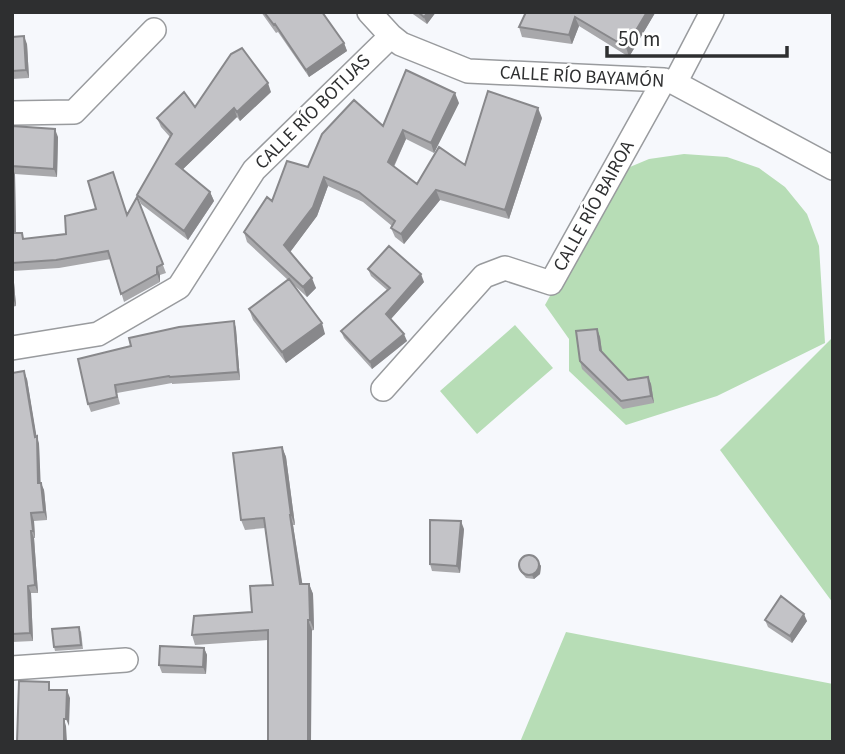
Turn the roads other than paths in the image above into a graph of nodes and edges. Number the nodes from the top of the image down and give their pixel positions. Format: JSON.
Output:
{"nodes":[{"id":1,"x":369,"y":12,"type":"edge"},
{"id":2,"x":712,"y":12,"type":"edge"},
{"id":3,"x":154,"y":30,"type":"dead end"},
{"id":4,"x":391,"y":36,"type":"junction"},
{"id":5,"x":670,"y":81,"type":"junction"},
{"id":6,"x":12,"y":113,"type":"edge"},
{"id":7,"x":833,"y":168,"type":"edge"},
{"id":8,"x":12,"y":348,"type":"edge"},
{"id":9,"x":383,"y":389,"type":"dead end"},
{"id":10,"x":126,"y":660,"type":"dead end"},
{"id":11,"x":12,"y":668,"type":"edge"}],
"edges":[{"from":1,"to":4,"type":"street","name":"CALLE RÍO BAYAMÓN"},
{"from":2,"to":5,"type":"street","name":"CALLE RÍO BAIROA"},
{"from":3,"to":6,"type":"street"},
{"from":4,"to":5,"type":"street","name":"CALLE RÍO BAYAMÓN"},
{"from":4,"to":8,"type":"street","name":"CALLE RÍO BOTIJAS"},
{"from":5,"to":7,"type":"street","name":"CALLE RÍO BAYAMÓN"},
{"from":5,"to":9,"type":"street","name":"CALLE RÍO BAIROA"},
{"from":10,"to":11,"type":"street"}]}
